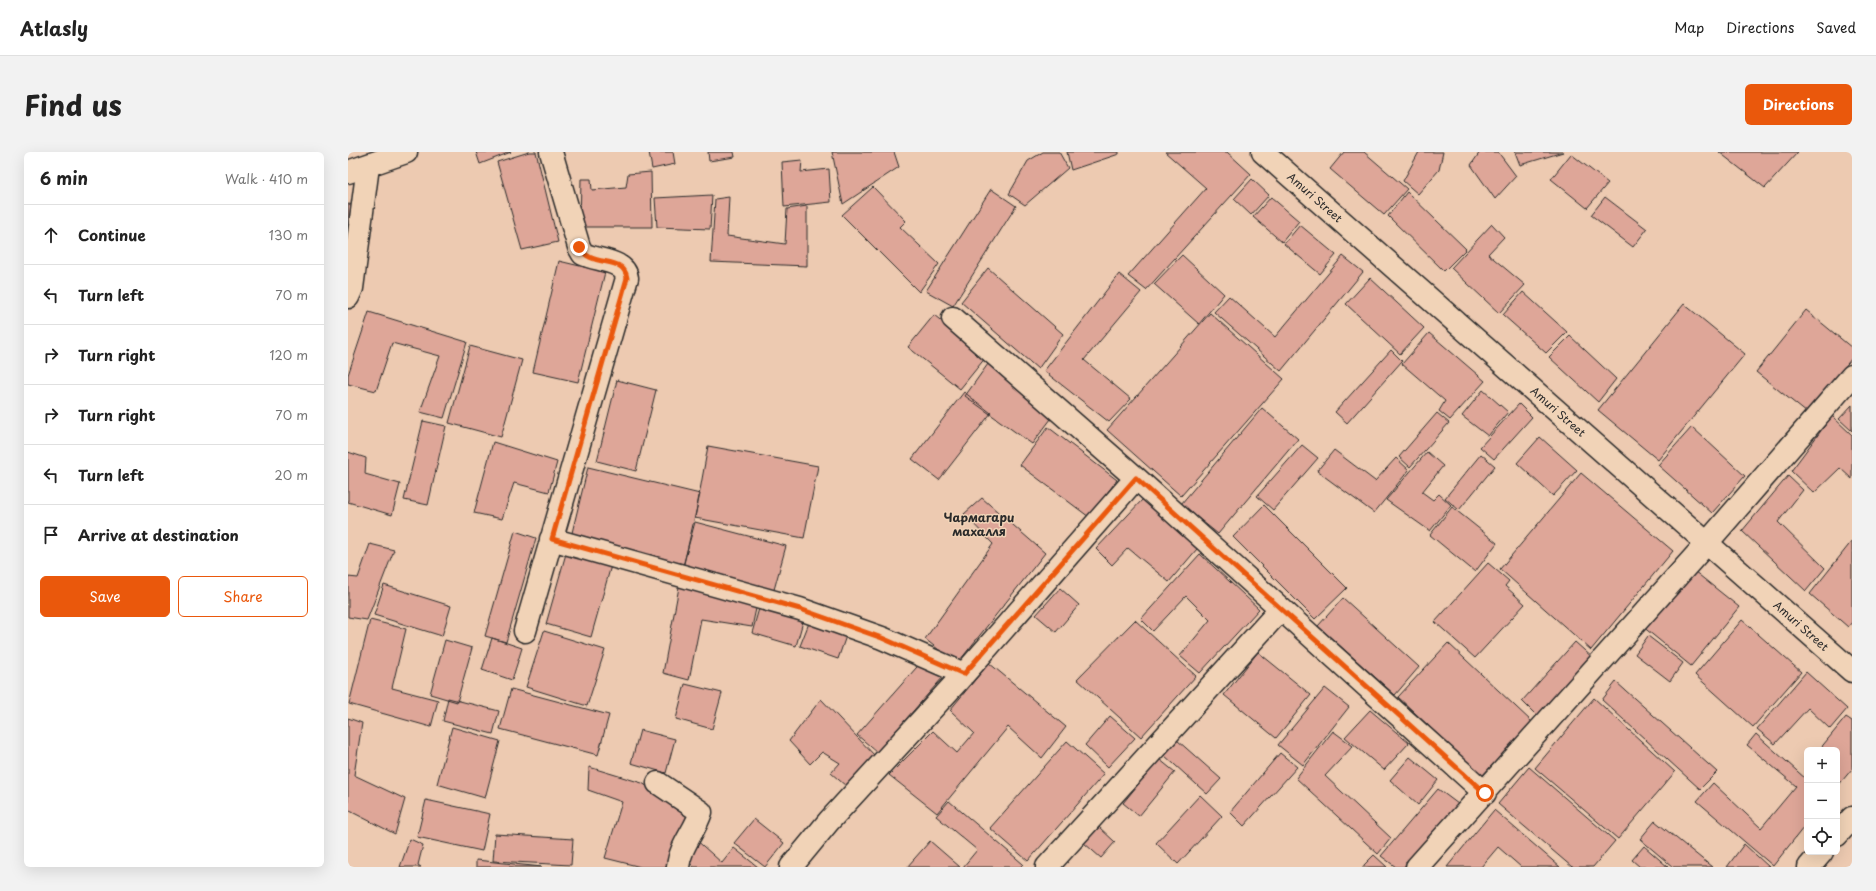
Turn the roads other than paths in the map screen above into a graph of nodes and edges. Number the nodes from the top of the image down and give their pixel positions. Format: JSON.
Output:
{"nodes":[{"id":1,"x":406,"y":152,"type":"edge"},
{"id":2,"x":552,"y":152,"type":"edge"},
{"id":3,"x":1263,"y":152,"type":"edge"},
{"id":4,"x":358,"y":169,"type":"edge"},
{"id":5,"x":348,"y":297,"type":"edge"},
{"id":6,"x":953,"y":318,"type":"dead end"},
{"id":7,"x":1852,"y":376,"type":"edge"},
{"id":8,"x":1136,"y":478,"type":"junction"},
{"id":9,"x":552,"y":539,"type":"junction"},
{"id":10,"x":1706,"y":544,"type":"junction"},
{"id":11,"x":1281,"y":609,"type":"junction"},
{"id":12,"x":525,"y":631,"type":"dead end"},
{"id":13,"x":1852,"y":671,"type":"edge"},
{"id":14,"x":964,"y":674,"type":"junction"},
{"id":15,"x":658,"y":783,"type":"dead end"},
{"id":16,"x":1485,"y":793,"type":"junction"},
{"id":17,"x":1852,"y":818,"type":"edge"},
{"id":18,"x":1840,"y":832,"type":"edge"},
{"id":19,"x":1819,"y":855,"type":"edge"},
{"id":20,"x":678,"y":867,"type":"edge"},
{"id":21,"x":791,"y":867,"type":"edge"},
{"id":22,"x":1047,"y":867,"type":"edge"},
{"id":23,"x":1417,"y":867,"type":"edge"},
{"id":24,"x":1809,"y":867,"type":"edge"}],
"edges":[{"from":1,"to":4,"type":"street"},
{"from":2,"to":9,"type":"street"},
{"from":3,"to":10,"type":"street","name":"Amuri Street"},
{"from":4,"to":5,"type":"street"},
{"from":6,"to":8,"type":"street"},
{"from":7,"to":10,"type":"street"},
{"from":8,"to":11,"type":"street"},
{"from":8,"to":14,"type":"street"},
{"from":9,"to":12,"type":"street"},
{"from":9,"to":14,"type":"street"},
{"from":10,"to":13,"type":"street","name":"Amuri Street"},
{"from":10,"to":16,"type":"street"},
{"from":11,"to":16,"type":"street"},
{"from":11,"to":22,"type":"street"},
{"from":14,"to":21,"type":"street"},
{"from":15,"to":20,"type":"street"},
{"from":16,"to":23,"type":"street"},
{"from":17,"to":18,"type":"street"},
{"from":19,"to":24,"type":"street"}]}
